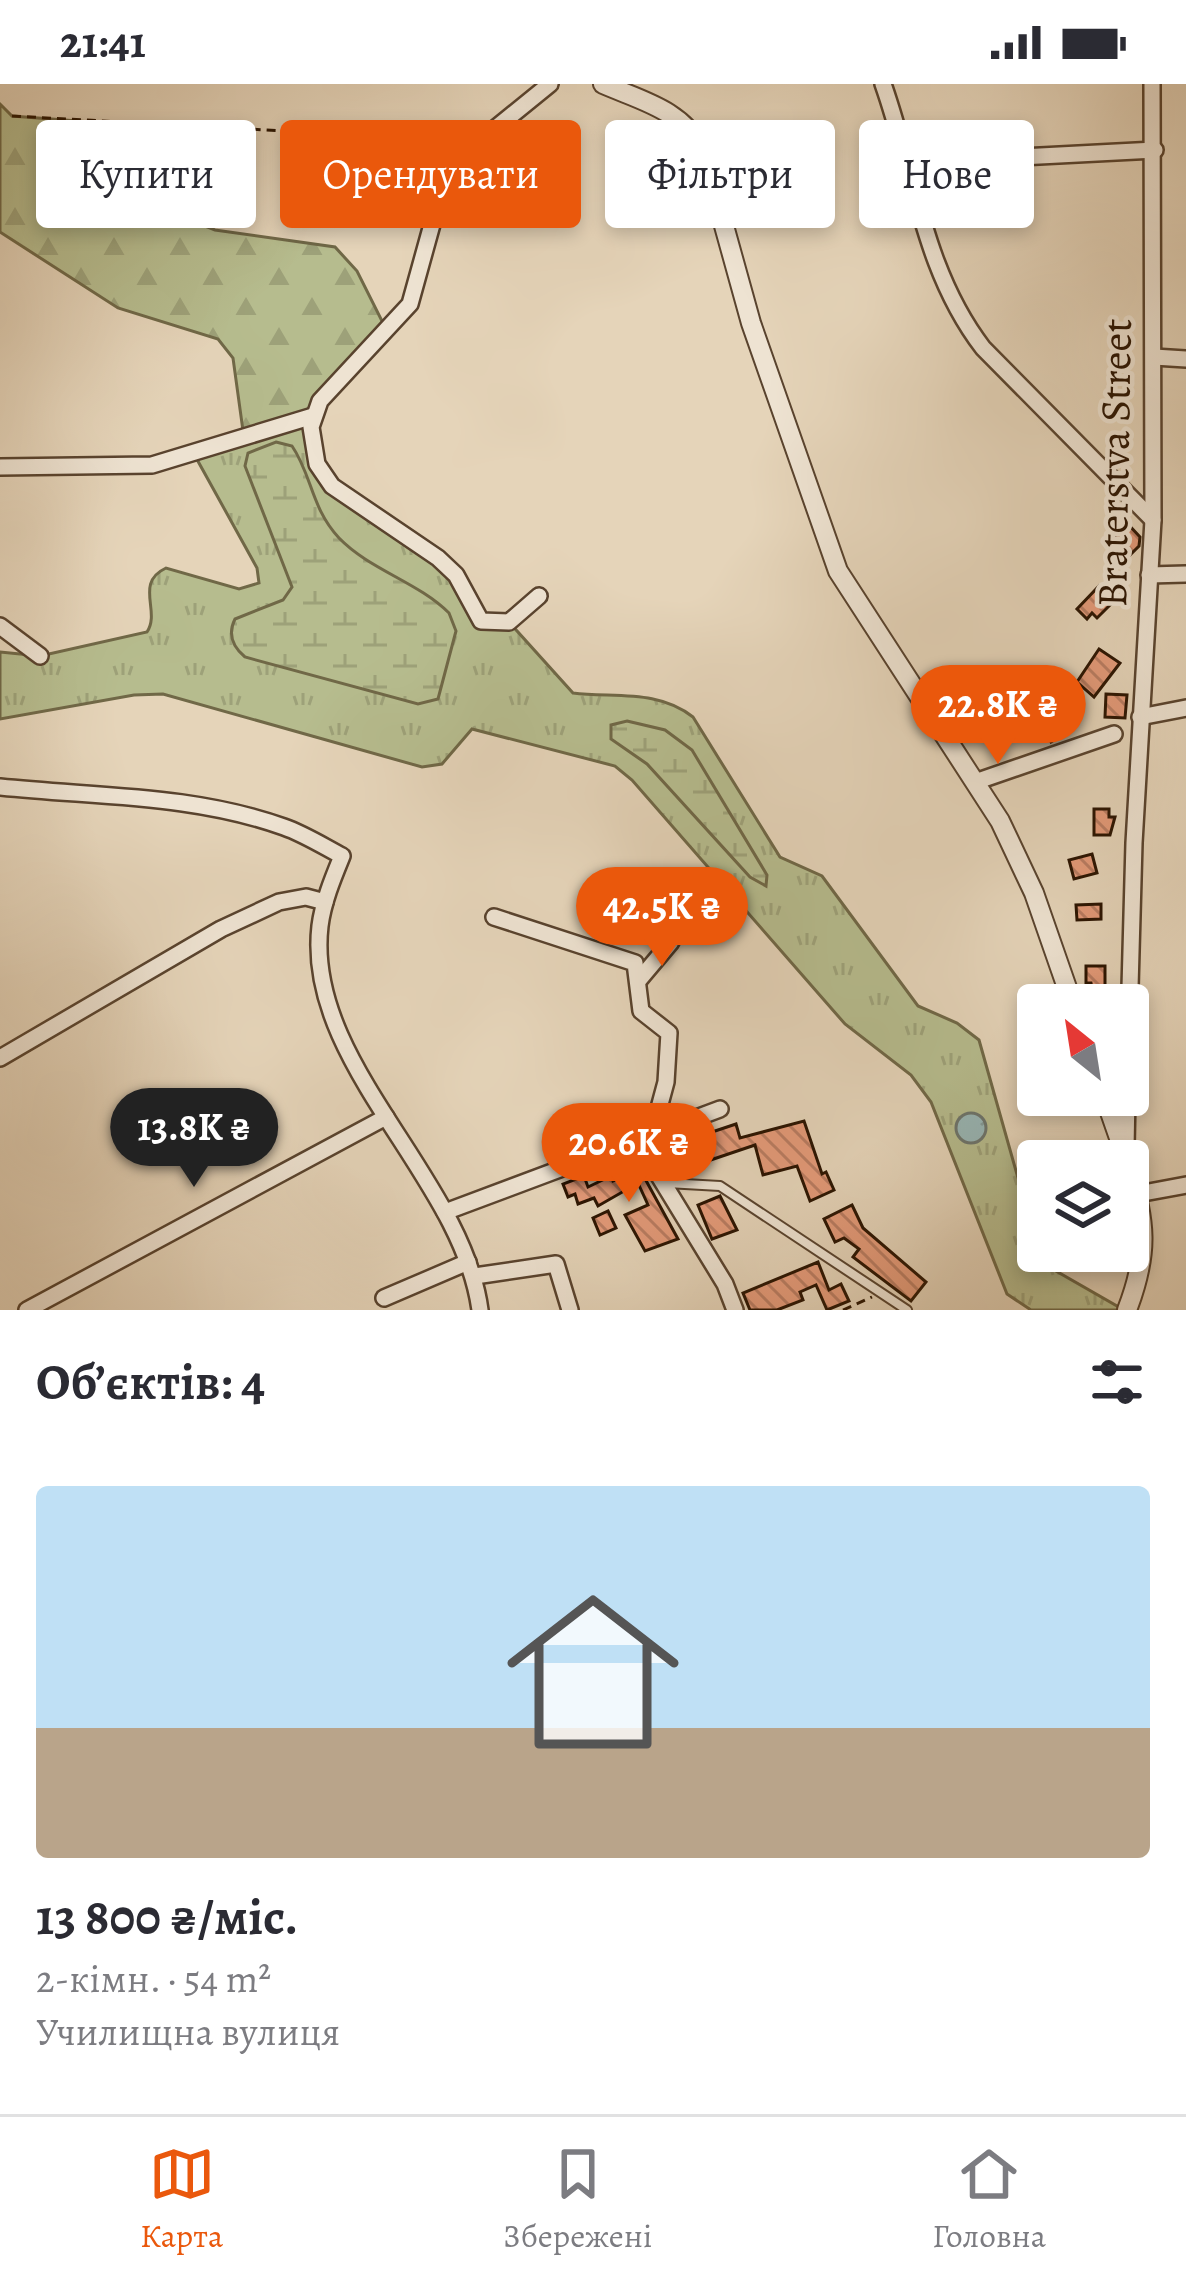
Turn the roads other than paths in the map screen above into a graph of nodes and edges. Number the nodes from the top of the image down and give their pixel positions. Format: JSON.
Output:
{"nodes":[{"id":1,"x":550,"y":84,"type":"edge"},
{"id":2,"x":603,"y":84,"type":"edge"},
{"id":3,"x":883,"y":84,"type":"edge"},
{"id":4,"x":1152,"y":84,"type":"edge"},
{"id":5,"x":894,"y":120,"type":"edge"},
{"id":6,"x":1155,"y":150,"type":"junction"},
{"id":7,"x":1034,"y":156,"type":"edge"},
{"id":8,"x":925,"y":228,"type":"edge"},
{"id":9,"x":1154,"y":357,"type":"junction"},
{"id":10,"x":1186,"y":358,"type":"edge"},
{"id":11,"x":313,"y":416,"type":"junction"},
{"id":12,"x":0,"y":467,"type":"edge"},
{"id":13,"x":1153,"y":520,"type":"junction"},
{"id":14,"x":1149,"y":574,"type":"junction"},
{"id":15,"x":1186,"y":574,"type":"edge"},
{"id":16,"x":539,"y":596,"type":"dead end"},
{"id":17,"x":0,"y":626,"type":"edge"},
{"id":18,"x":40,"y":656,"type":"dead end"},
{"id":19,"x":1186,"y":708,"type":"edge"},
{"id":20,"x":1140,"y":717,"type":"junction"},
{"id":21,"x":1114,"y":734,"type":"dead end"},
{"id":22,"x":975,"y":782,"type":"junction"},
{"id":23,"x":0,"y":787,"type":"edge"},
{"id":24,"x":325,"y":902,"type":"junction"},
{"id":25,"x":494,"y":917,"type":"dead end"},
{"id":26,"x":671,"y":942,"type":"dead end"},
{"id":27,"x":639,"y":980,"type":"junction"},
{"id":28,"x":1065,"y":984,"type":"edge"},
{"id":29,"x":1131,"y":984,"type":"edge"},
{"id":30,"x":0,"y":1058,"type":"edge"},
{"id":31,"x":720,"y":1109,"type":"dead end"},
{"id":32,"x":386,"y":1117,"type":"junction"},
{"id":33,"x":645,"y":1137,"type":"junction"},
{"id":34,"x":666,"y":1183,"type":"junction"},
{"id":35,"x":1186,"y":1185,"type":"edge"},
{"id":36,"x":1149,"y":1192,"type":"edge"},
{"id":37,"x":445,"y":1211,"type":"junction"},
{"id":38,"x":472,"y":1269,"type":"junction"},
{"id":39,"x":1137,"y":1272,"type":"edge"},
{"id":40,"x":384,"y":1298,"type":"dead end"},
{"id":41,"x":27,"y":1310,"type":"edge"},
{"id":42,"x":480,"y":1310,"type":"edge"},
{"id":43,"x":570,"y":1310,"type":"edge"},
{"id":44,"x":735,"y":1310,"type":"edge"},
{"id":45,"x":907,"y":1310,"type":"edge"},
{"id":46,"x":1127,"y":1310,"type":"edge"}],
"edges":[{"from":1,"to":11,"type":"street"},
{"from":2,"to":22,"type":"street"},
{"from":3,"to":5,"type":"street"},
{"from":4,"to":6,"type":"street","name":"Braterstva Street"},
{"from":6,"to":7,"type":"street"},
{"from":6,"to":9,"type":"street","name":"Braterstva Street"},
{"from":8,"to":13,"type":"street"},
{"from":9,"to":10,"type":"street"},
{"from":9,"to":13,"type":"street","name":"Braterstva Street"},
{"from":11,"to":12,"type":"street"},
{"from":11,"to":16,"type":"street"},
{"from":13,"to":14,"type":"street","name":"Braterstva Street"},
{"from":14,"to":15,"type":"street"},
{"from":14,"to":20,"type":"street","name":"Braterstva Street"},
{"from":17,"to":18,"type":"street"},
{"from":19,"to":20,"type":"street"},
{"from":20,"to":29,"type":"street","name":"Braterstva Street"},
{"from":21,"to":22,"type":"street"},
{"from":22,"to":28,"type":"street"},
{"from":23,"to":24,"type":"street"},
{"from":24,"to":30,"type":"street"},
{"from":24,"to":32,"type":"street"},
{"from":25,"to":27,"type":"street"},
{"from":26,"to":27,"type":"street"},
{"from":27,"to":33,"type":"street"},
{"from":31,"to":33,"type":"street"},
{"from":32,"to":37,"type":"street"},
{"from":32,"to":41,"type":"street"},
{"from":33,"to":34,"type":"street"},
{"from":33,"to":37,"type":"street"},
{"from":34,"to":44,"type":"street"},
{"from":34,"to":45,"type":"lane"},
{"from":35,"to":36,"type":"street"},
{"from":37,"to":38,"type":"street"},
{"from":38,"to":40,"type":"street"},
{"from":38,"to":42,"type":"street"},
{"from":38,"to":43,"type":"street"},
{"from":39,"to":46,"type":"street"}]}
